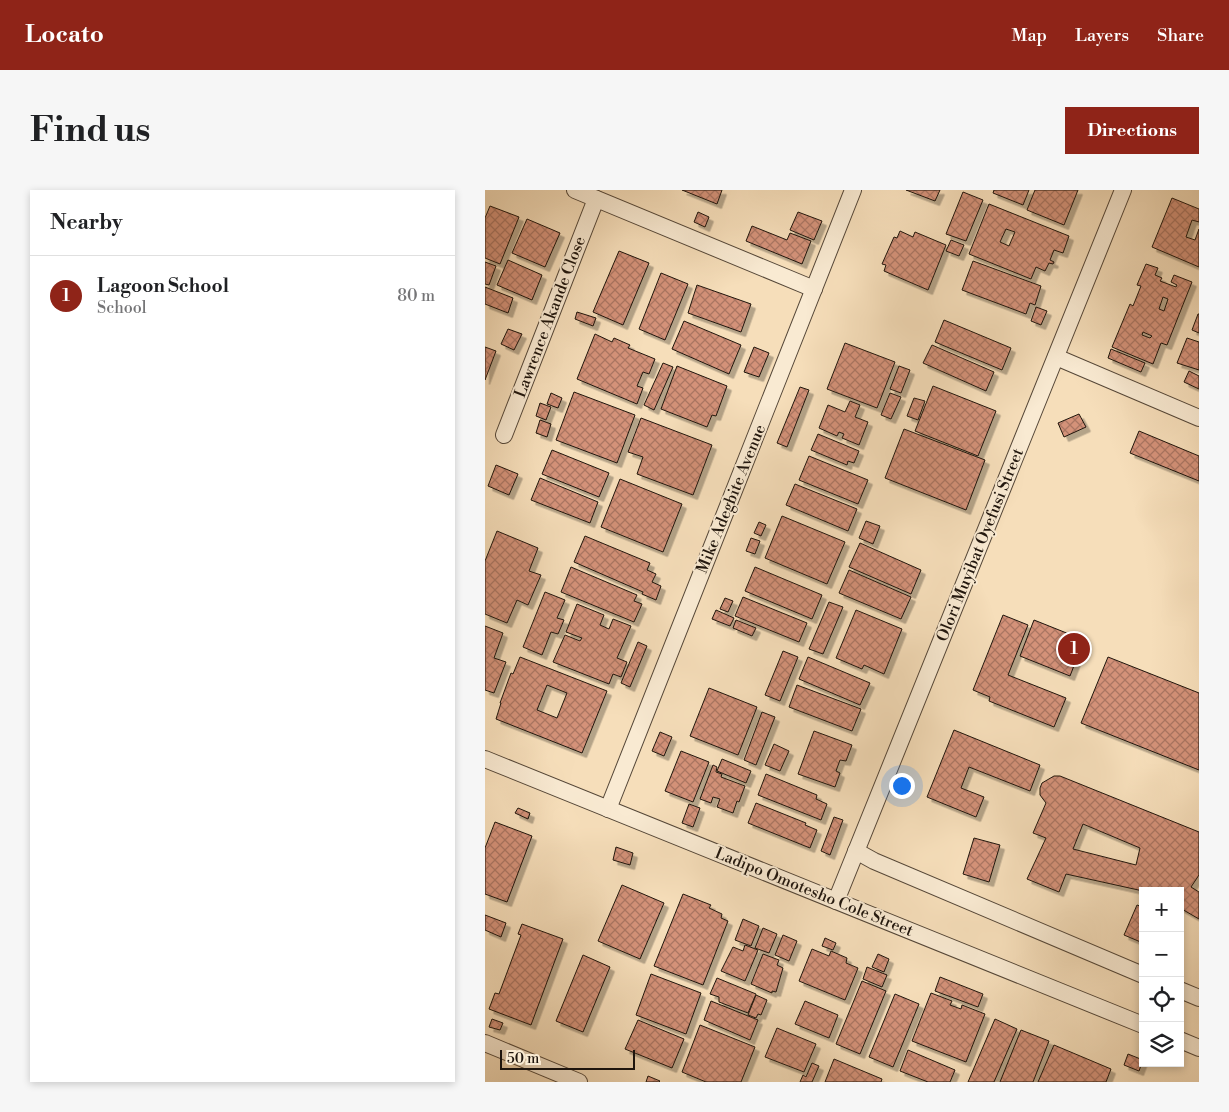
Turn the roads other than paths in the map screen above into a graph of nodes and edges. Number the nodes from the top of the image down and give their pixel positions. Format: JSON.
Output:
{"nodes":[{"id":1,"x":575,"y":190,"type":"edge"},
{"id":2,"x":853,"y":190,"type":"edge"},
{"id":3,"x":1123,"y":190,"type":"edge"},
{"id":4,"x":596,"y":199,"type":"junction"},
{"id":5,"x":814,"y":288,"type":"junction"},
{"id":6,"x":1056,"y":357,"type":"junction"},
{"id":7,"x":1199,"y":418,"type":"edge"},
{"id":8,"x":504,"y":435,"type":"dead end"},
{"id":9,"x":485,"y":759,"type":"edge"},
{"id":10,"x":608,"y":809,"type":"junction"},
{"id":11,"x":856,"y":852,"type":"junction"},
{"id":12,"x":836,"y":901,"type":"junction"},
{"id":13,"x":1139,"y":972,"type":"edge"},
{"id":14,"x":1184,"y":992,"type":"edge"},
{"id":15,"x":1199,"y":998,"type":"edge"},
{"id":16,"x":1139,"y":1023,"type":"edge"},
{"id":17,"x":1184,"y":1042,"type":"edge"},
{"id":18,"x":485,"y":1043,"type":"edge"},
{"id":19,"x":1199,"y":1048,"type":"edge"},
{"id":20,"x":579,"y":1082,"type":"edge"}],
"edges":[{"from":1,"to":4,"type":"street"},
{"from":2,"to":5,"type":"street","name":"Mike Adegbite Avenue"},
{"from":3,"to":6,"type":"street","name":"Olori Muyibat Oyefusi Street"},
{"from":4,"to":5,"type":"street"},
{"from":4,"to":8,"type":"street","name":"Lawrence Akande Close"},
{"from":5,"to":10,"type":"street","name":"Mike Adegbite Avenue"},
{"from":6,"to":7,"type":"street"},
{"from":6,"to":11,"type":"street","name":"Olori Muyibat Oyefusi Street"},
{"from":9,"to":10,"type":"street","name":"Ladipo Omotesho Cole Street"},
{"from":10,"to":12,"type":"street","name":"Ladipo Omotesho Cole Street"},
{"from":11,"to":12,"type":"street","name":"Olori Muyibat Oyefusi Street"},
{"from":11,"to":13,"type":"street"},
{"from":12,"to":16,"type":"street","name":"Ladipo Omotesho Cole Street"},
{"from":14,"to":15,"type":"street"},
{"from":17,"to":19,"type":"street"},
{"from":18,"to":20,"type":"street"}]}
